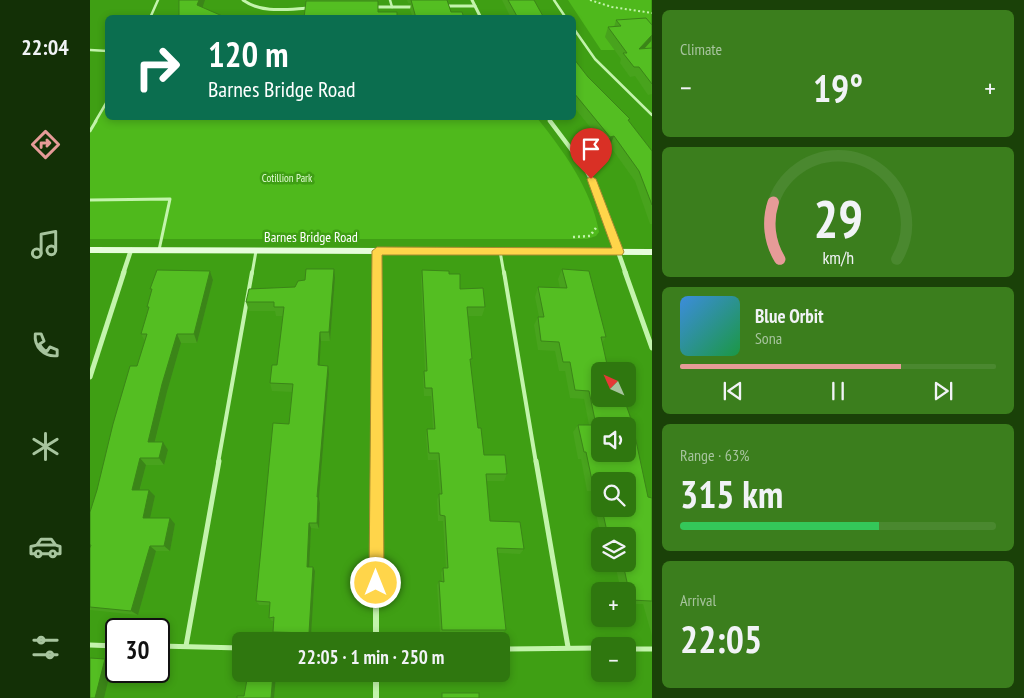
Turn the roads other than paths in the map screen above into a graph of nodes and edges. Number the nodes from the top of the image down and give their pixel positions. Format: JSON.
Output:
{"nodes":[{"id":1,"x":158,"y":0,"type":"edge"},
{"id":2,"x":243,"y":0,"type":"edge"},
{"id":3,"x":390,"y":0,"type":"edge"},
{"id":4,"x":472,"y":0,"type":"edge"},
{"id":5,"x":554,"y":0,"type":"edge"},
{"id":6,"x":438,"y":6,"type":"edge"},
{"id":7,"x":475,"y":6,"type":"junction"},
{"id":8,"x":362,"y":7,"type":"edge"},
{"id":9,"x":392,"y":7,"type":"junction"},
{"id":10,"x":420,"y":7,"type":"edge"},
{"id":11,"x":312,"y":8,"type":"edge"},
{"id":12,"x":151,"y":15,"type":"edge"},
{"id":13,"x":480,"y":15,"type":"edge"},
{"id":14,"x":564,"y":15,"type":"edge"},
{"id":15,"x":576,"y":32,"type":"edge"},
{"id":16,"x":90,"y":50,"type":"edge"},
{"id":17,"x":105,"y":50,"type":"edge"},
{"id":18,"x":105,"y":105,"type":"edge"},
{"id":19,"x":652,"y":115,"type":"edge"},
{"id":20,"x":549,"y":120,"type":"edge"},
{"id":21,"x":90,"y":131,"type":"edge"},
{"id":22,"x":90,"y":200,"type":"edge"},
{"id":23,"x":90,"y":250,"type":"edge"},
{"id":24,"x":131,"y":250,"type":"junction"},
{"id":25,"x":159,"y":250,"type":"junction"},
{"id":26,"x":256,"y":251,"type":"junction"},
{"id":27,"x":377,"y":251,"type":"junction"},
{"id":28,"x":500,"y":251,"type":"junction"},
{"id":29,"x":618,"y":252,"type":"junction"},
{"id":30,"x":652,"y":252,"type":"edge"},
{"id":31,"x":652,"y":348,"type":"edge"},
{"id":32,"x":90,"y":377,"type":"edge"},
{"id":33,"x":376,"y":632,"type":"edge"},
{"id":34,"x":90,"y":645,"type":"edge"},
{"id":35,"x":105,"y":646,"type":"edge"},
{"id":36,"x":170,"y":646,"type":"edge"},
{"id":37,"x":186,"y":646,"type":"junction"},
{"id":38,"x":568,"y":647,"type":"junction"},
{"id":39,"x":232,"y":648,"type":"edge"},
{"id":40,"x":591,"y":648,"type":"edge"},
{"id":41,"x":510,"y":649,"type":"edge"},
{"id":42,"x":636,"y":649,"type":"edge"},
{"id":43,"x":652,"y":649,"type":"edge"},
{"id":44,"x":376,"y":682,"type":"edge"},
{"id":45,"x":376,"y":698,"type":"edge"}],
"edges":[{"from":1,"to":12,"type":"lane"},
{"from":2,"to":11,"type":"street"},
{"from":3,"to":9,"type":"lane"},
{"from":4,"to":7,"type":"street"},
{"from":5,"to":14,"type":"lane"},
{"from":6,"to":7,"type":"street"},
{"from":7,"to":13,"type":"street"},
{"from":8,"to":9,"type":"street"},
{"from":9,"to":10,"type":"street"},
{"from":15,"to":19,"type":"lane"},
{"from":16,"to":17,"type":"lane"},
{"from":18,"to":21,"type":"lane"},
{"from":20,"to":29,"type":"street"},
{"from":22,"to":25,"type":"lane"},
{"from":23,"to":24,"type":"street","name":"Barnes Bridge Road"},
{"from":24,"to":25,"type":"street","name":"Barnes Bridge Road"},
{"from":24,"to":32,"type":"street"},
{"from":25,"to":26,"type":"street","name":"Barnes Bridge Road"},
{"from":26,"to":27,"type":"street","name":"Barnes Bridge Road"},
{"from":26,"to":37,"type":"lane"},
{"from":27,"to":28,"type":"street","name":"Barnes Bridge Road"},
{"from":27,"to":33,"type":"street"},
{"from":28,"to":29,"type":"street","name":"Barnes Bridge Road"},
{"from":28,"to":38,"type":"lane"},
{"from":29,"to":30,"type":"street","name":"Barnes Bridge Road"},
{"from":29,"to":31,"type":"street"},
{"from":34,"to":35,"type":"lane"},
{"from":36,"to":37,"type":"lane"},
{"from":37,"to":39,"type":"lane"},
{"from":38,"to":40,"type":"lane"},
{"from":38,"to":41,"type":"lane"},
{"from":42,"to":43,"type":"lane"},
{"from":44,"to":45,"type":"street"}]}
